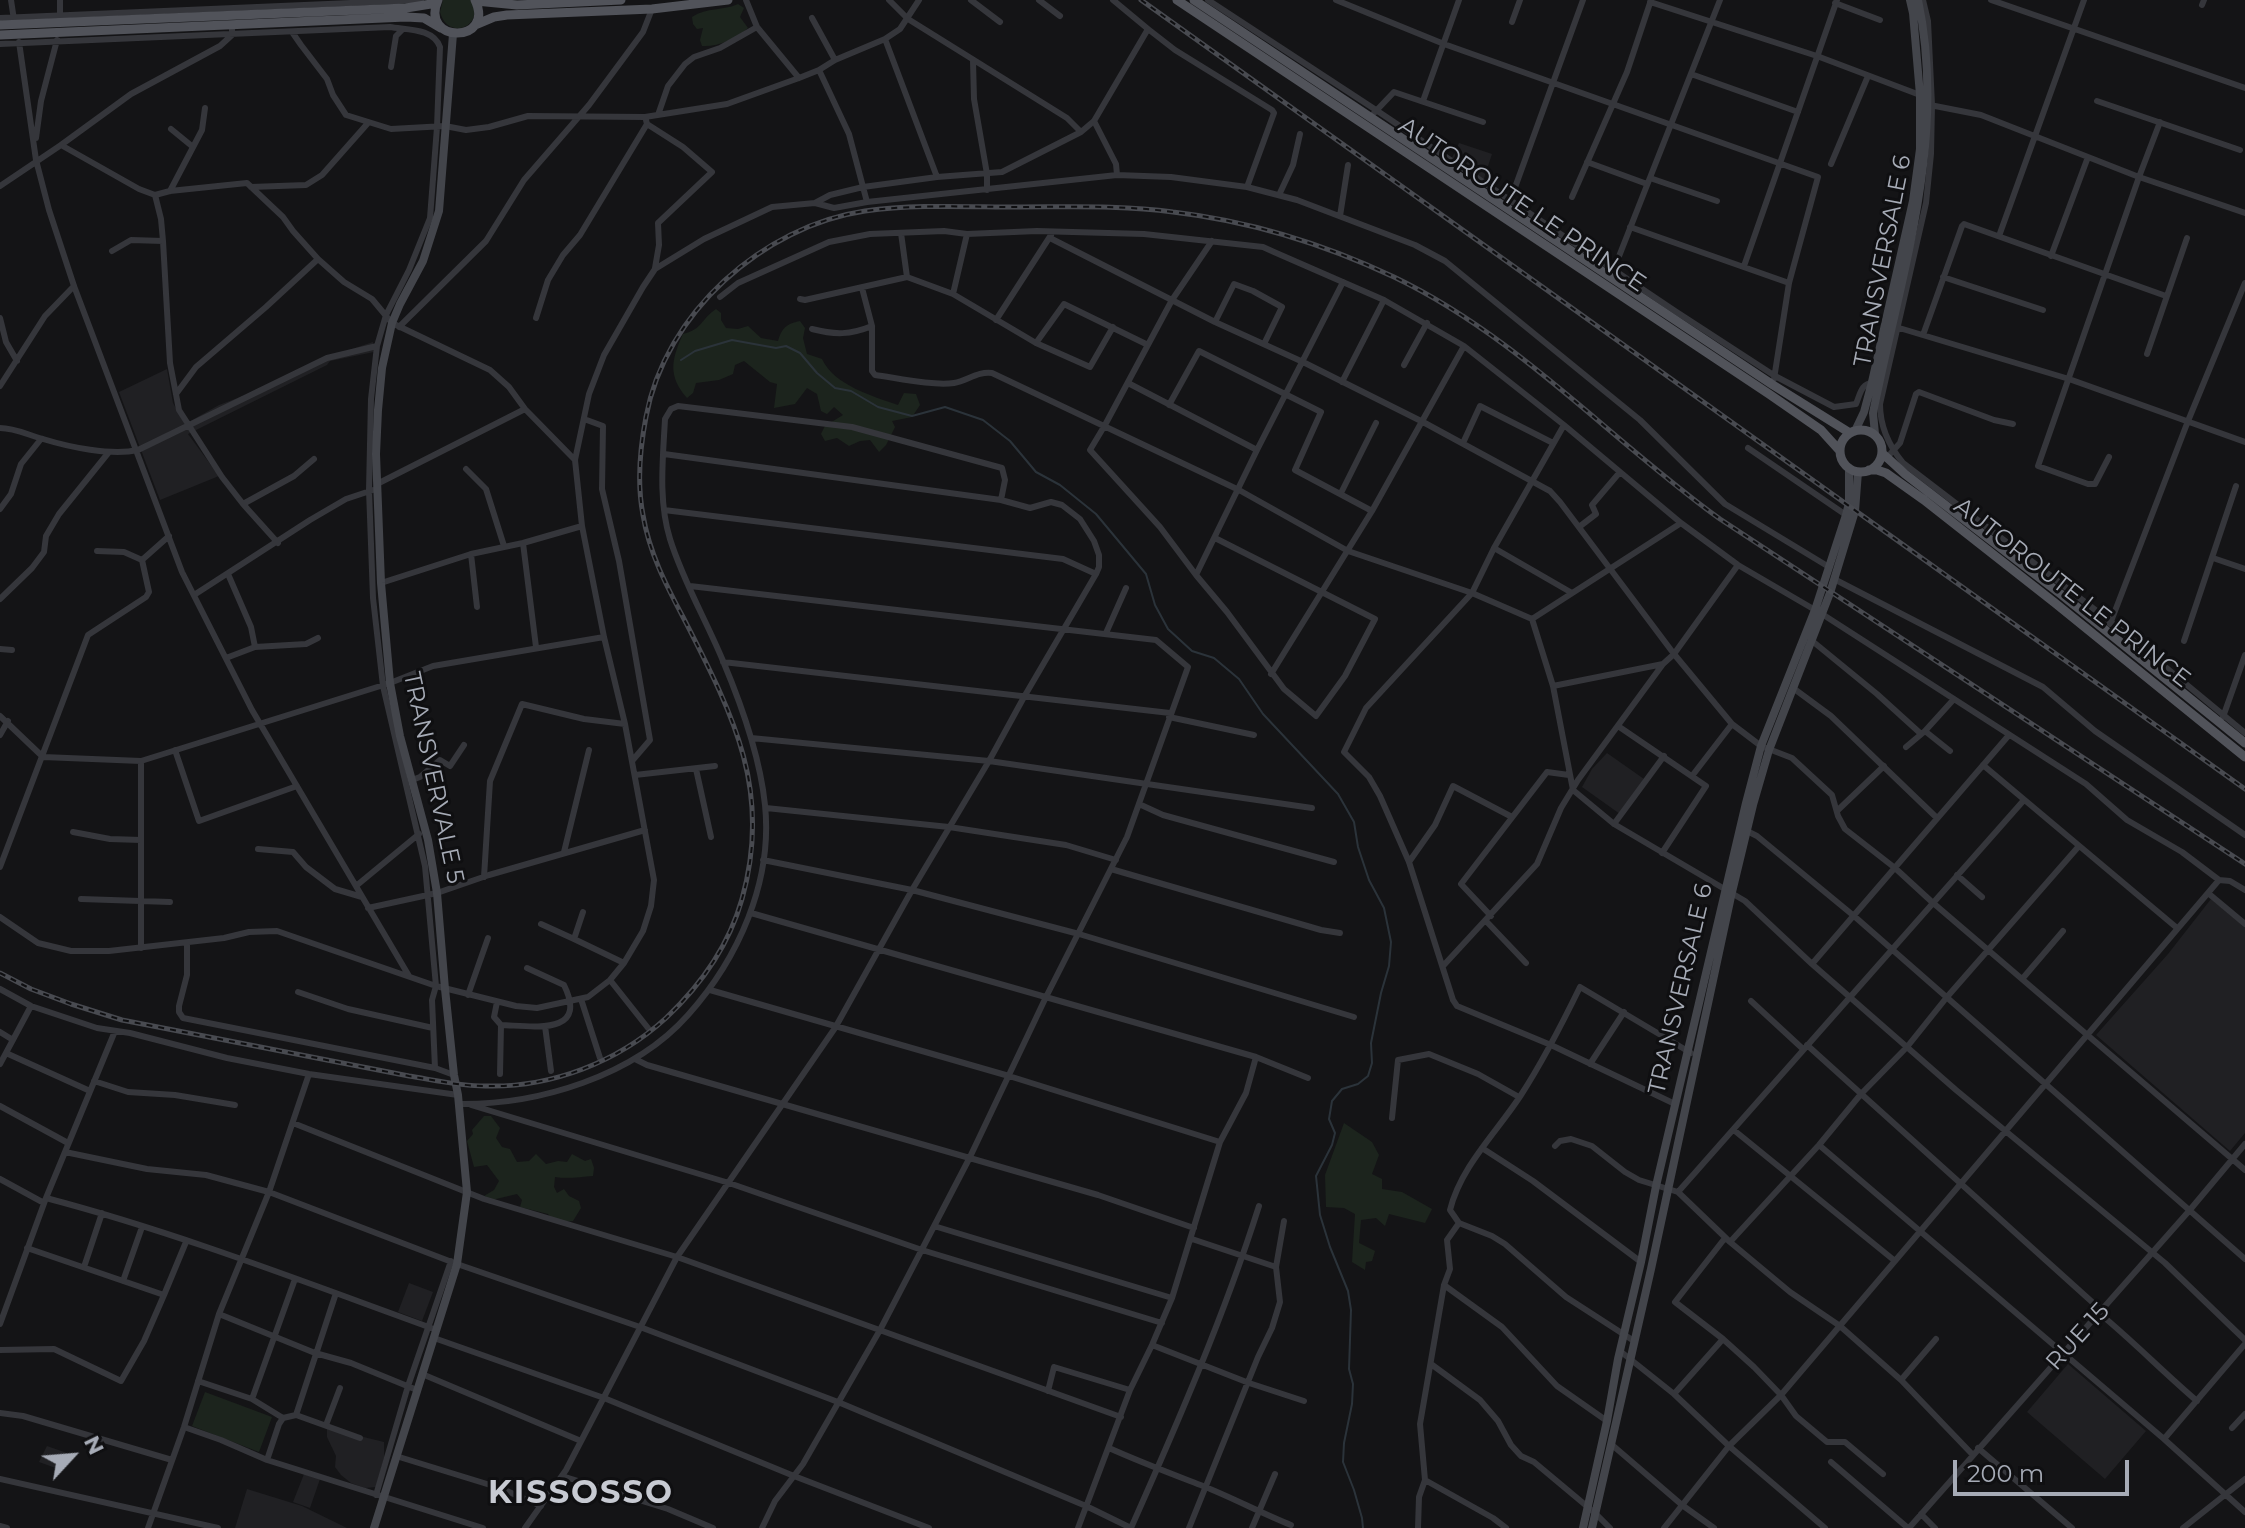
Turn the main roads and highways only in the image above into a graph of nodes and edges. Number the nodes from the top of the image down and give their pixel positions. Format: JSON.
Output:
{"nodes":[{"id":1,"x":476,"y":0,"type":"edge"},
{"id":2,"x":621,"y":0,"type":"edge"},
{"id":3,"x":728,"y":0,"type":"edge"},
{"id":4,"x":1177,"y":0,"type":"edge"},
{"id":5,"x":1194,"y":0,"type":"edge"},
{"id":6,"x":1910,"y":0,"type":"edge"},
{"id":7,"x":1920,"y":0,"type":"edge"},
{"id":8,"x":438,"y":1,"type":"edge"},
{"id":9,"x":389,"y":5,"type":"edge"},
{"id":10,"x":0,"y":25,"type":"edge"},
{"id":11,"x":475,"y":25,"type":"junction"},
{"id":12,"x":59,"y":28,"type":"junction"},
{"id":13,"x":441,"y":28,"type":"junction"},
{"id":14,"x":17,"y":30,"type":"junction"},
{"id":15,"x":453,"y":34,"type":"junction"},
{"id":16,"x":0,"y":35,"type":"edge"},
{"id":17,"x":1875,"y":383,"type":"junction"},
{"id":18,"x":1852,"y":432,"type":"junction"},
{"id":19,"x":1875,"y":434,"type":"junction"},
{"id":20,"x":1840,"y":451,"type":"junction"},
{"id":21,"x":1887,"y":453,"type":"junction"},
{"id":22,"x":1853,"y":470,"type":"junction"},
{"id":23,"x":1869,"y":470,"type":"junction"},
{"id":24,"x":1819,"y":612,"type":"junction"},
{"id":25,"x":2245,"y":743,"type":"edge"},
{"id":26,"x":1765,"y":748,"type":"junction"},
{"id":27,"x":2245,"y":757,"type":"edge"},
{"id":28,"x":1728,"y":890,"type":"junction"},
{"id":29,"x":1692,"y":1054,"type":"junction"},
{"id":30,"x":1592,"y":1510,"type":"junction"},
{"id":31,"x":374,"y":1528,"type":"edge"},
{"id":32,"x":1583,"y":1528,"type":"edge"},
{"id":33,"x":1592,"y":1528,"type":"edge"}],
"edges":[{"from":1,"to":2,"type":"main road"},
{"from":1,"to":11,"type":"main road"},
{"from":3,"to":11,"type":"main road"},
{"from":4,"to":20,"type":"main road","name":"AUTOROUTE LE PRINCE"},
{"from":5,"to":18,"type":"main road","name":"AUTOROUTE LE PRINCE"},
{"from":6,"to":17,"type":"main road","name":"TRANSVERSALE 6"},
{"from":7,"to":17,"type":"main road","name":"TRANSVERSALE 6"},
{"from":8,"to":9,"type":"main road"},
{"from":8,"to":13,"type":"main road"},
{"from":9,"to":12,"type":"main road"},
{"from":10,"to":14,"type":"main road"},
{"from":11,"to":15,"type":"main road"},
{"from":12,"to":13,"type":"main road"},
{"from":12,"to":14,"type":"main road"},
{"from":13,"to":15,"type":"main road"},
{"from":14,"to":16,"type":"main road"},
{"from":15,"to":31,"type":"main road","name":"TRANSVERVALE 5"},
{"from":17,"to":18,"type":"main road","name":"TRANSVERSALE 6"},
{"from":17,"to":19,"type":"main road","name":"TRANSVERSALE 6"},
{"from":18,"to":19,"type":"main road"},
{"from":18,"to":20,"type":"main road"},
{"from":19,"to":21,"type":"main road"},
{"from":20,"to":22,"type":"main road"},
{"from":21,"to":23,"type":"main road"},
{"from":21,"to":25,"type":"main road","name":"AUTOROUTE LE PRINCE"},
{"from":22,"to":23,"type":"main road"},
{"from":22,"to":24,"type":"main road","name":"TRANSVERSALE 6"},
{"from":23,"to":27,"type":"main road","name":"AUTOROUTE LE PRINCE"},
{"from":24,"to":26,"type":"main road","name":"TRANSVERSALE 6"},
{"from":24,"to":26,"type":"main road","name":"TRANSVERSALE 6"},
{"from":26,"to":28,"type":"main road","name":"TRANSVERSALE 6"},
{"from":26,"to":28,"type":"main road","name":"TRANSVERSALE 6"},
{"from":28,"to":29,"type":"main road","name":"TRANSVERSALE 6"},
{"from":29,"to":30,"type":"main road","name":"TRANSVERSALE 6"},
{"from":29,"to":30,"type":"main road","name":"TRANSVERSALE 6"},
{"from":30,"to":32,"type":"main road","name":"TRANSVERSALE 6"},
{"from":30,"to":33,"type":"main road","name":"TRANSVERSALE 6"}]}
